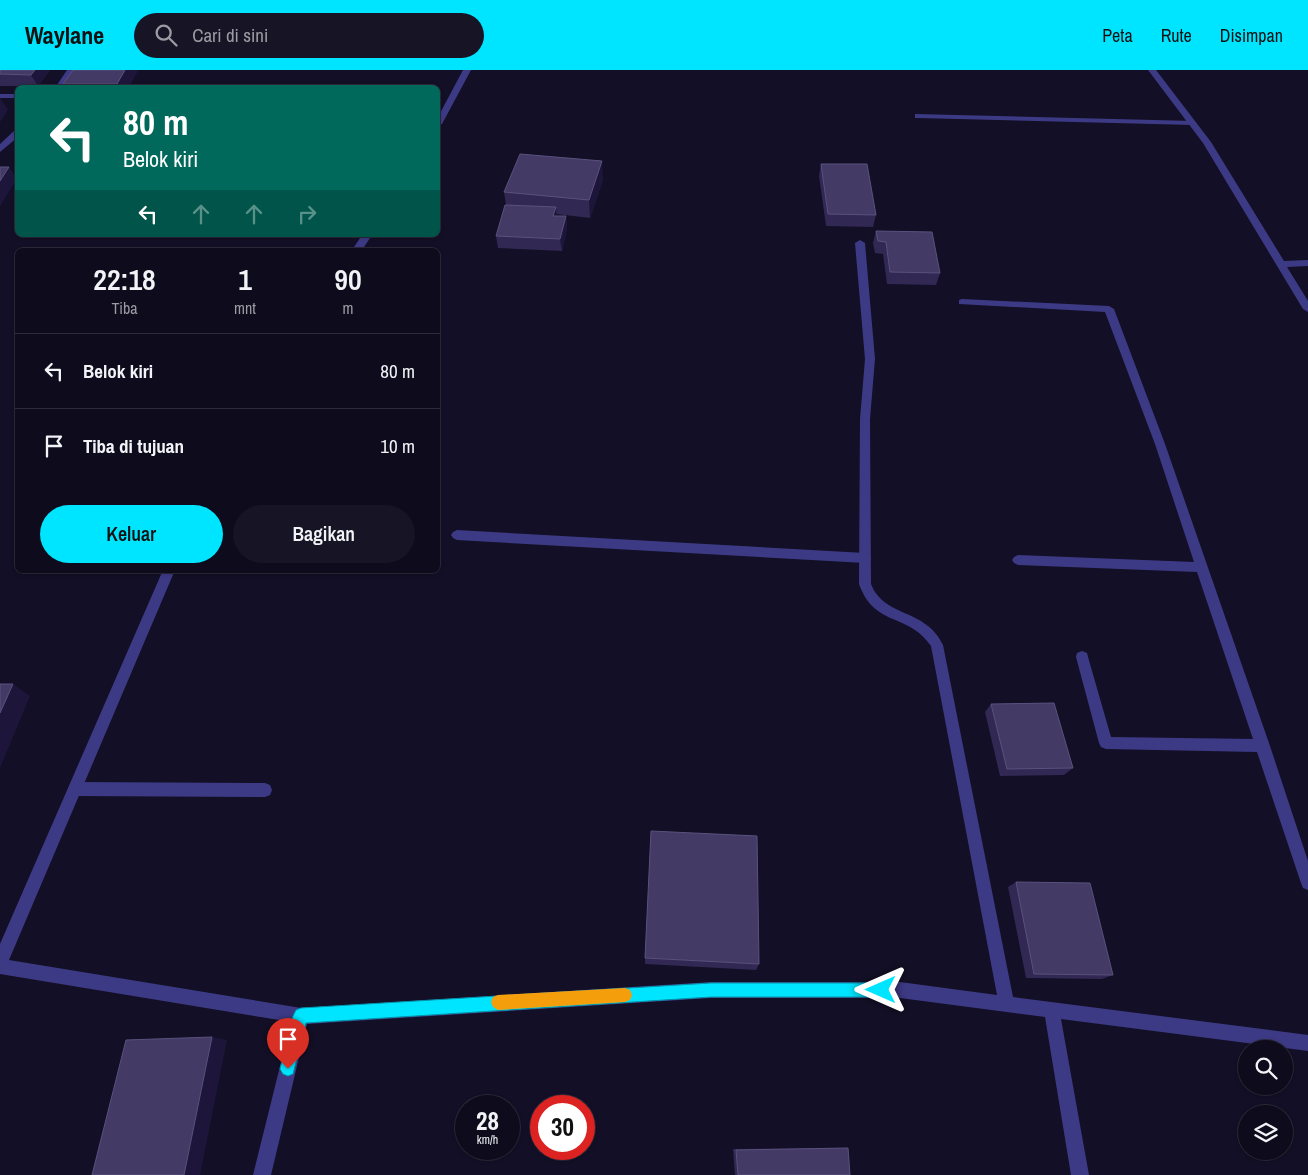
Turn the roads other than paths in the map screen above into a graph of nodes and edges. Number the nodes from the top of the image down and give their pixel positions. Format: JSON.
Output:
{"nodes":[{"id":1,"x":71,"y":70,"type":"edge"},
{"id":2,"x":467,"y":70,"type":"edge"},
{"id":3,"x":1152,"y":70,"type":"edge"},
{"id":4,"x":61,"y":85,"type":"edge"},
{"id":5,"x":0,"y":96,"type":"edge"},
{"id":6,"x":15,"y":96,"type":"edge"},
{"id":7,"x":918,"y":116,"type":"dead end"},
{"id":8,"x":440,"y":120,"type":"edge"},
{"id":9,"x":1193,"y":123,"type":"junction"},
{"id":10,"x":15,"y":135,"type":"edge"},
{"id":11,"x":0,"y":149,"type":"edge"},
{"id":12,"x":366,"y":237,"type":"edge"},
{"id":13,"x":860,"y":243,"type":"dead end"},
{"id":14,"x":357,"y":248,"type":"edge"},
{"id":15,"x":1308,"y":263,"type":"edge"},
{"id":16,"x":1283,"y":264,"type":"junction"},
{"id":17,"x":962,"y":302,"type":"dead end"},
{"id":18,"x":1308,"y":309,"type":"edge"},
{"id":19,"x":457,"y":535,"type":"dead end"},
{"id":20,"x":865,"y":558,"type":"junction"},
{"id":21,"x":1018,"y":560,"type":"dead end"},
{"id":22,"x":1202,"y":567,"type":"junction"},
{"id":23,"x":168,"y":573,"type":"edge"},
{"id":24,"x":1082,"y":657,"type":"dead end"},
{"id":25,"x":1262,"y":746,"type":"junction"},
{"id":26,"x":74,"y":789,"type":"junction"},
{"id":27,"x":265,"y":790,"type":"dead end"},
{"id":28,"x":1308,"y":883,"type":"edge"},
{"id":29,"x":0,"y":962,"type":"edge"},
{"id":30,"x":0,"y":966,"type":"edge"},
{"id":31,"x":1006,"y":1003,"type":"junction"},
{"id":32,"x":1052,"y":1010,"type":"junction"},
{"id":33,"x":301,"y":1016,"type":"junction"},
{"id":34,"x":1308,"y":1043,"type":"edge"},
{"id":35,"x":262,"y":1175,"type":"edge"},
{"id":36,"x":1080,"y":1175,"type":"edge"}],
"edges":[{"from":1,"to":4,"type":"street"},
{"from":2,"to":8,"type":"street"},
{"from":3,"to":9,"type":"street"},
{"from":5,"to":6,"type":"street"},
{"from":7,"to":9,"type":"street"},
{"from":9,"to":16,"type":"street"},
{"from":10,"to":11,"type":"street"},
{"from":12,"to":14,"type":"street"},
{"from":13,"to":20,"type":"street"},
{"from":15,"to":16,"type":"street"},
{"from":16,"to":18,"type":"street"},
{"from":17,"to":22,"type":"street"},
{"from":19,"to":20,"type":"street"},
{"from":20,"to":31,"type":"street"},
{"from":21,"to":22,"type":"street"},
{"from":22,"to":25,"type":"street"},
{"from":23,"to":26,"type":"street"},
{"from":24,"to":25,"type":"street"},
{"from":25,"to":28,"type":"street"},
{"from":26,"to":27,"type":"street"},
{"from":26,"to":29,"type":"street"},
{"from":30,"to":33,"type":"street"},
{"from":31,"to":32,"type":"street"},
{"from":31,"to":33,"type":"street"},
{"from":32,"to":34,"type":"street"},
{"from":32,"to":36,"type":"street"},
{"from":33,"to":35,"type":"street"}]}
